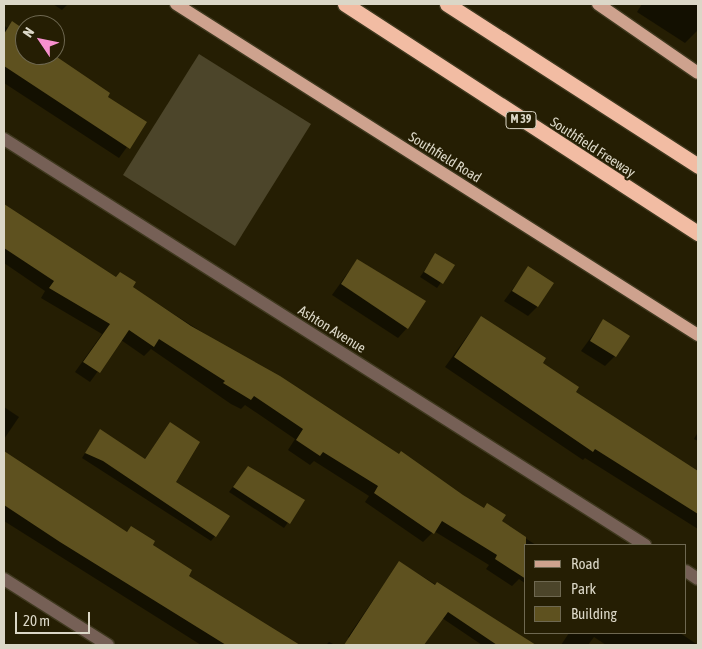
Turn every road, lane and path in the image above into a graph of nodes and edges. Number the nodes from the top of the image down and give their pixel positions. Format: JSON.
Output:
{"nodes":[{"id":1,"x":176,"y":4,"type":"edge"},
{"id":2,"x":345,"y":4,"type":"edge"},
{"id":3,"x":447,"y":4,"type":"edge"},
{"id":4,"x":598,"y":4,"type":"edge"},
{"id":5,"x":698,"y":73,"type":"edge"},
{"id":6,"x":4,"y":139,"type":"edge"},
{"id":7,"x":698,"y":166,"type":"edge"},
{"id":8,"x":698,"y":233,"type":"edge"},
{"id":9,"x":698,"y":335,"type":"edge"},
{"id":10,"x":643,"y":544,"type":"edge"},
{"id":11,"x":687,"y":572,"type":"edge"},
{"id":12,"x":4,"y":579,"type":"edge"},
{"id":13,"x":698,"y":579,"type":"edge"},
{"id":14,"x":108,"y":645,"type":"edge"}],
"edges":[{"from":1,"to":9,"type":"main road","name":"Southfield Road"},
{"from":2,"to":8,"type":"highway","name":"Southfield Freeway","number":"M 39"},
{"from":3,"to":7,"type":"highway"},
{"from":4,"to":5,"type":"main road"},
{"from":6,"to":10,"type":"street","name":"Ashton Avenue"},
{"from":11,"to":13,"type":"street"},
{"from":12,"to":14,"type":"street"}]}
